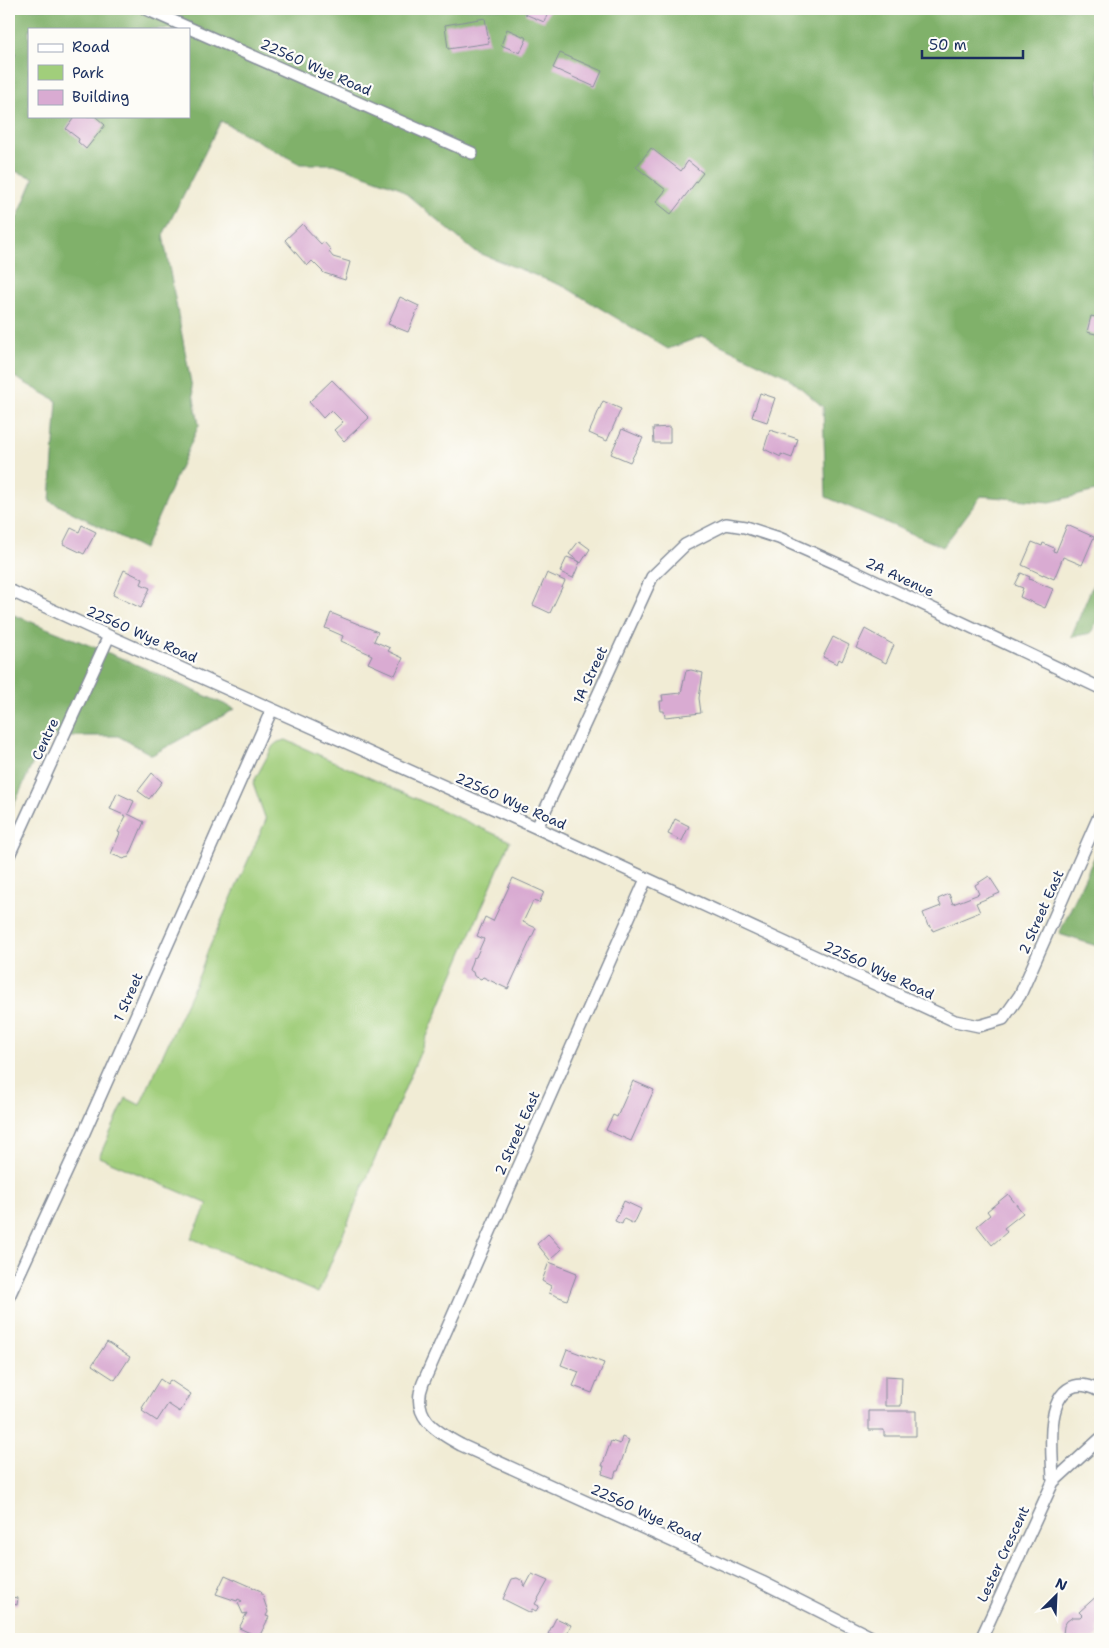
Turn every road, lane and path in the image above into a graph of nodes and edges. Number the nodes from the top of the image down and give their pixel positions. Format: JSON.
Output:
{"nodes":[{"id":1,"x":146,"y":9,"type":"edge"},
{"id":2,"x":189,"y":28,"type":"edge"},
{"id":3,"x":190,"y":28,"type":"edge"},
{"id":4,"x":472,"y":153,"type":"dead end"},
{"id":5,"x":685,"y":545,"type":"joint"},
{"id":6,"x":9,"y":590,"type":"edge"},
{"id":7,"x":109,"y":636,"type":"junction"},
{"id":8,"x":1100,"y":688,"type":"edge"},
{"id":9,"x":272,"y":709,"type":"junction"},
{"id":10,"x":1100,"y":814,"type":"edge"},
{"id":11,"x":537,"y":828,"type":"junction"},
{"id":12,"x":9,"y":854,"type":"edge"},
{"id":13,"x":646,"y":879,"type":"junction"},
{"id":14,"x":1003,"y":1020,"type":"joint"},
{"id":15,"x":14,"y":1271,"type":"edge"},
{"id":16,"x":9,"y":1296,"type":"edge"},
{"id":17,"x":1100,"y":1392,"type":"edge"},
{"id":18,"x":419,"y":1401,"type":"joint"},
{"id":19,"x":1100,"y":1439,"type":"edge"},
{"id":20,"x":1053,"y":1482,"type":"junction"},
{"id":21,"x":875,"y":1639,"type":"edge"},
{"id":22,"x":981,"y":1639,"type":"edge"}],
"edges":[{"from":1,"to":2,"type":"street","name":"22560 Wye Road"},
{"from":3,"to":4,"type":"street","name":"22560 Wye Road"},
{"from":5,"to":8,"type":"street","name":"2A Avenue"},
{"from":5,"to":11,"type":"street","name":"1A Street"},
{"from":6,"to":7,"type":"street","name":"22560 Wye Road"},
{"from":7,"to":9,"type":"street","name":"22560 Wye Road"},
{"from":7,"to":12,"type":"street","name":"Centre"},
{"from":9,"to":11,"type":"street","name":"22560 Wye Road"},
{"from":9,"to":15,"type":"street","name":"1 Street"},
{"from":10,"to":14,"type":"street","name":"2 Street East"},
{"from":11,"to":13,"type":"street","name":"22560 Wye Road"},
{"from":13,"to":14,"type":"street","name":"22560 Wye Road"},
{"from":13,"to":18,"type":"street","name":"2 Street East"},
{"from":15,"to":16,"type":"street","name":"1 Street"},
{"from":17,"to":20,"type":"street","name":"Lester Crescent"},
{"from":18,"to":21,"type":"street","name":"22560 Wye Road"},
{"from":19,"to":20,"type":"street","name":"Lester Crescent"},
{"from":20,"to":22,"type":"street","name":"Lester Crescent"}]}
